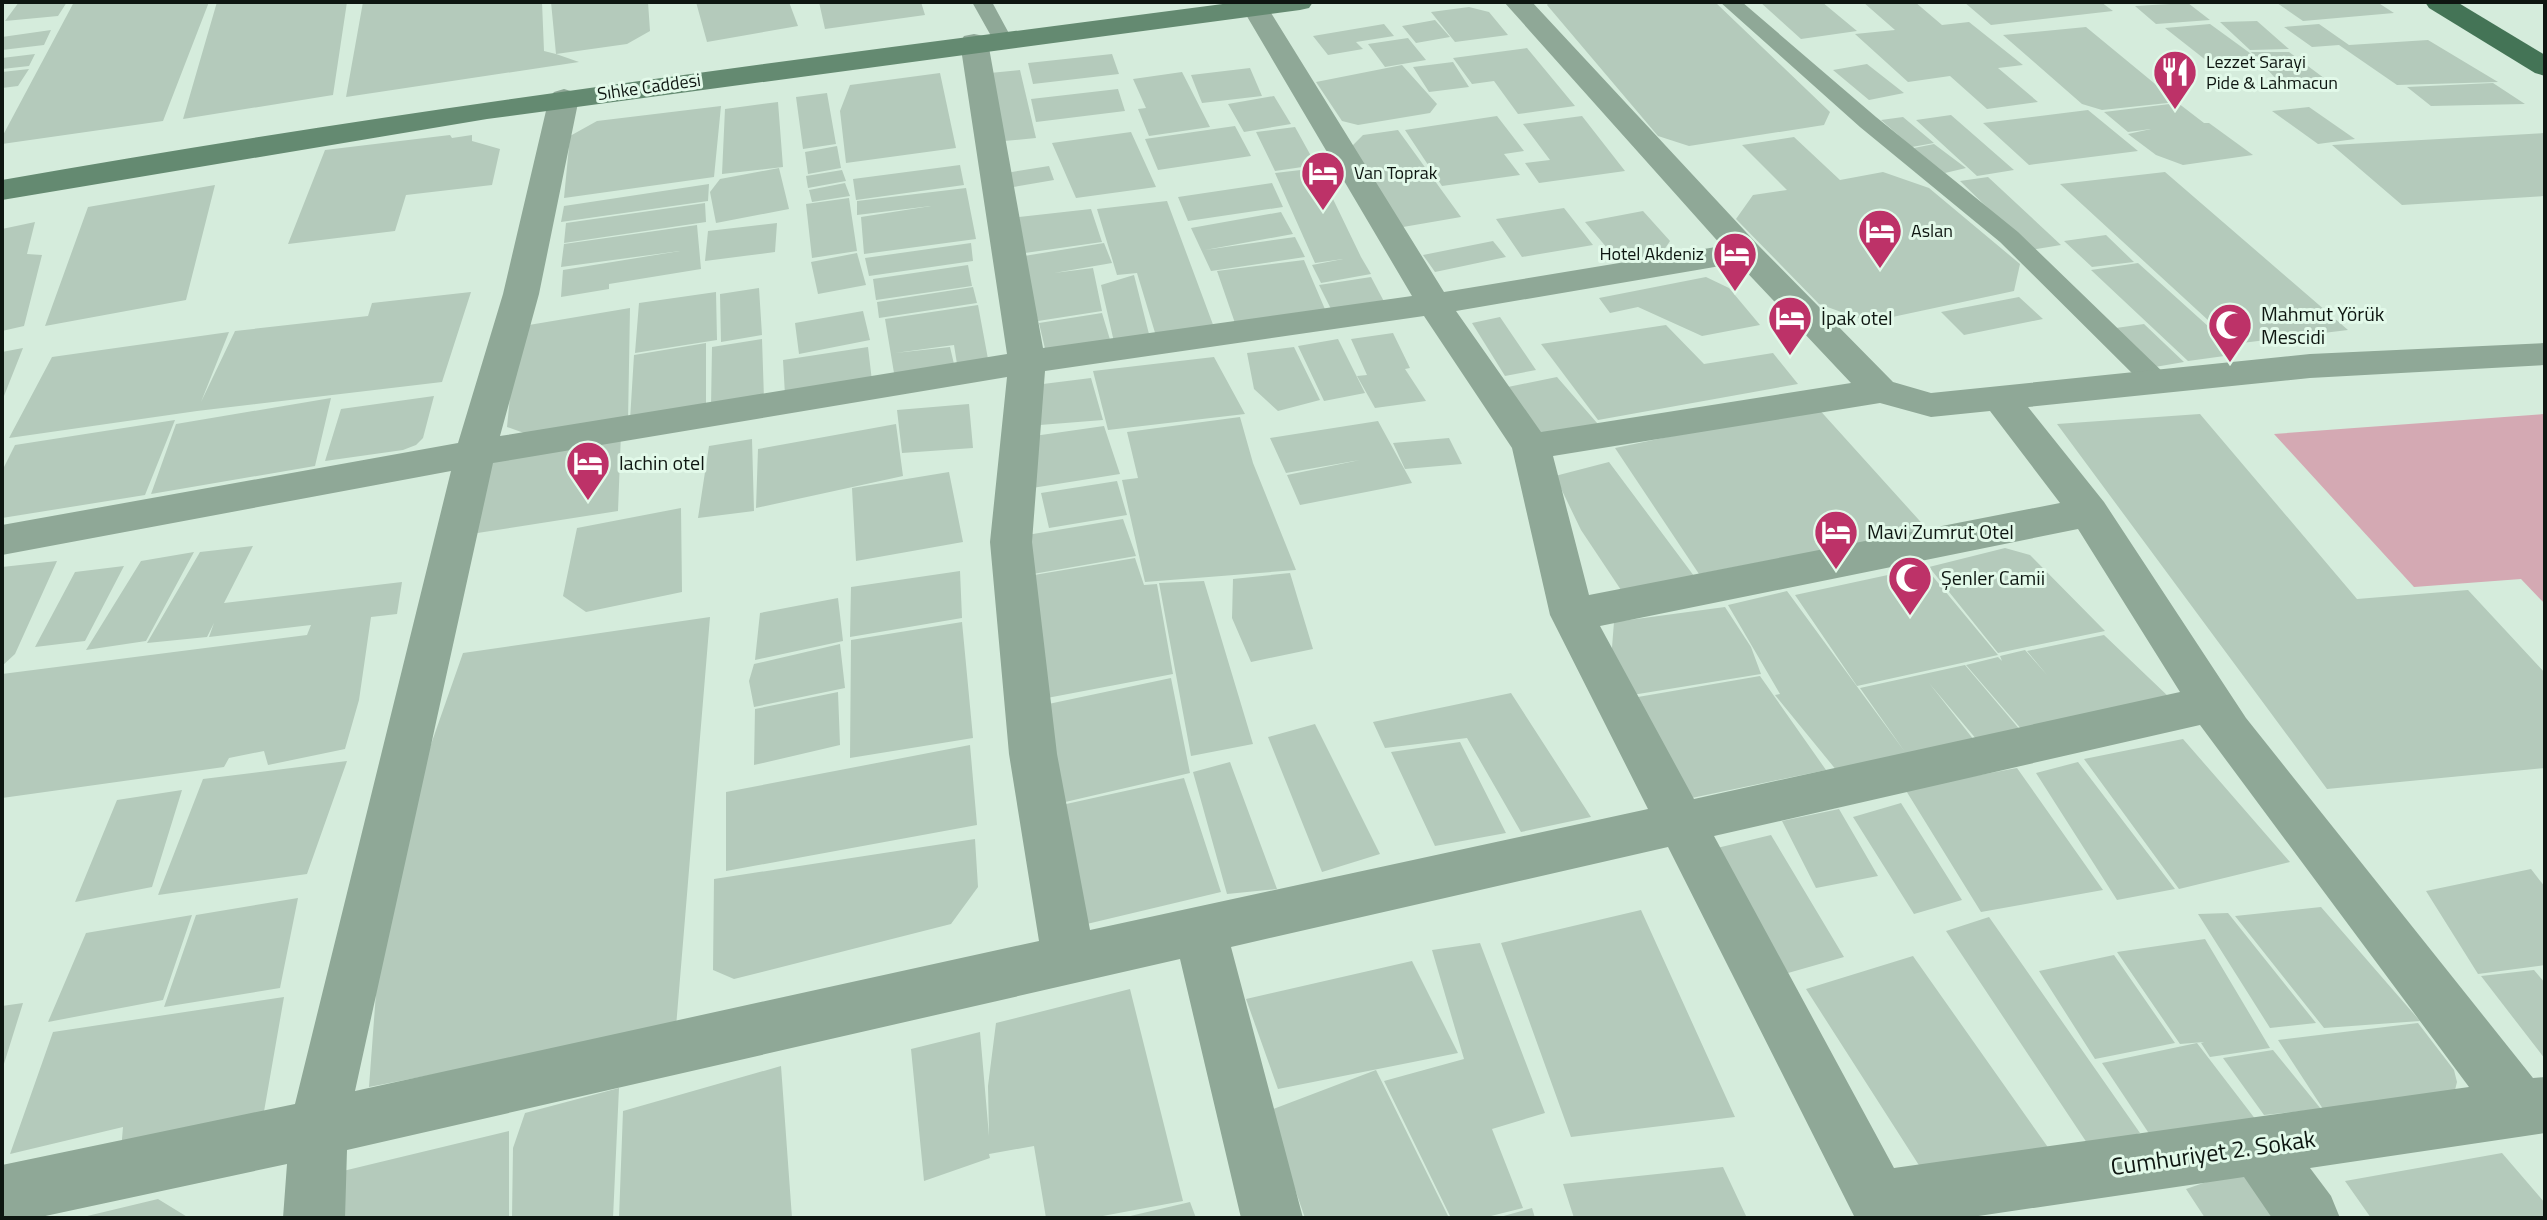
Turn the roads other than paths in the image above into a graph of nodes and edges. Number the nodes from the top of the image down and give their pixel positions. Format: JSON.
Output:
{"nodes":[{"id":1,"x":982,"y":2,"type":"edge"},
{"id":2,"x":1300,"y":2,"type":"edge"},
{"id":3,"x":1517,"y":2,"type":"edge"},
{"id":4,"x":1730,"y":2,"type":"edge"},
{"id":5,"x":2438,"y":2,"type":"edge"},
{"id":6,"x":1255,"y":8,"type":"junction"},
{"id":7,"x":988,"y":41,"type":"junction"},
{"id":8,"x":2540,"y":58,"type":"edge"},
{"id":9,"x":564,"y":98,"type":"junction"},
{"id":10,"x":2,"y":190,"type":"edge"},
{"id":11,"x":1746,"y":252,"type":"junction"},
{"id":12,"x":1434,"y":304,"type":"junction"},
{"id":13,"x":2545,"y":354,"type":"edge"},
{"id":14,"x":1027,"y":362,"type":"junction"},
{"id":15,"x":2157,"y":382,"type":"junction"},
{"id":16,"x":1880,"y":391,"type":"junction"},
{"id":17,"x":1999,"y":397,"type":"junction"},
{"id":18,"x":1531,"y":447,"type":"junction"},
{"id":19,"x":475,"y":453,"type":"junction"},
{"id":20,"x":2089,"y":512,"type":"junction"},
{"id":21,"x":2,"y":540,"type":"edge"},
{"id":22,"x":1572,"y":615,"type":"junction"},
{"id":23,"x":2211,"y":704,"type":"junction"},
{"id":24,"x":1683,"y":825,"type":"junction"},
{"id":25,"x":1200,"y":931,"type":"junction"},
{"id":26,"x":1069,"y":960,"type":"junction"},
{"id":27,"x":2532,"y":1106,"type":"edge"},
{"id":28,"x":318,"y":1128,"type":"junction"},
{"id":29,"x":2259,"y":1147,"type":"junction"},
{"id":30,"x":2,"y":1195,"type":"edge"},
{"id":31,"x":1884,"y":1209,"type":"edge"},
{"id":32,"x":314,"y":1218,"type":"edge"},
{"id":33,"x":1272,"y":1218,"type":"edge"},
{"id":34,"x":2309,"y":1218,"type":"edge"}],
"edges":[{"from":1,"to":7,"type":"lane"},
{"from":2,"to":6,"type":"main road","name":"Sıhke Caddesi"},
{"from":3,"to":11,"type":"street"},
{"from":4,"to":15,"type":"lane"},
{"from":5,"to":8,"type":"main road"},
{"from":6,"to":7,"type":"main road","name":"Sıhke Caddesi"},
{"from":6,"to":12,"type":"street"},
{"from":7,"to":9,"type":"main road","name":"Sıhke Caddesi"},
{"from":7,"to":14,"type":"street"},
{"from":9,"to":10,"type":"main road","name":"Sıhke Caddesi"},
{"from":9,"to":19,"type":"street"},
{"from":11,"to":12,"type":"street"},
{"from":11,"to":16,"type":"street"},
{"from":12,"to":14,"type":"street"},
{"from":12,"to":18,"type":"street"},
{"from":13,"to":15,"type":"street"},
{"from":14,"to":19,"type":"street"},
{"from":14,"to":26,"type":"street"},
{"from":15,"to":17,"type":"street"},
{"from":16,"to":17,"type":"street"},
{"from":16,"to":18,"type":"street"},
{"from":17,"to":20,"type":"street"},
{"from":18,"to":22,"type":"street"},
{"from":19,"to":21,"type":"street"},
{"from":19,"to":28,"type":"street"},
{"from":20,"to":22,"type":"street"},
{"from":20,"to":23,"type":"street"},
{"from":22,"to":24,"type":"street"},
{"from":23,"to":24,"type":"street"},
{"from":23,"to":27,"type":"street"},
{"from":24,"to":25,"type":"street"},
{"from":24,"to":31,"type":"street"},
{"from":25,"to":26,"type":"street"},
{"from":25,"to":33,"type":"street"},
{"from":26,"to":28,"type":"street"},
{"from":27,"to":29,"type":"street","name":"Cumhuriyet 2. Sokak"},
{"from":28,"to":30,"type":"street"},
{"from":28,"to":32,"type":"street"},
{"from":29,"to":31,"type":"street","name":"Cumhuriyet 2. Sokak"},
{"from":29,"to":34,"type":"street"}]}
